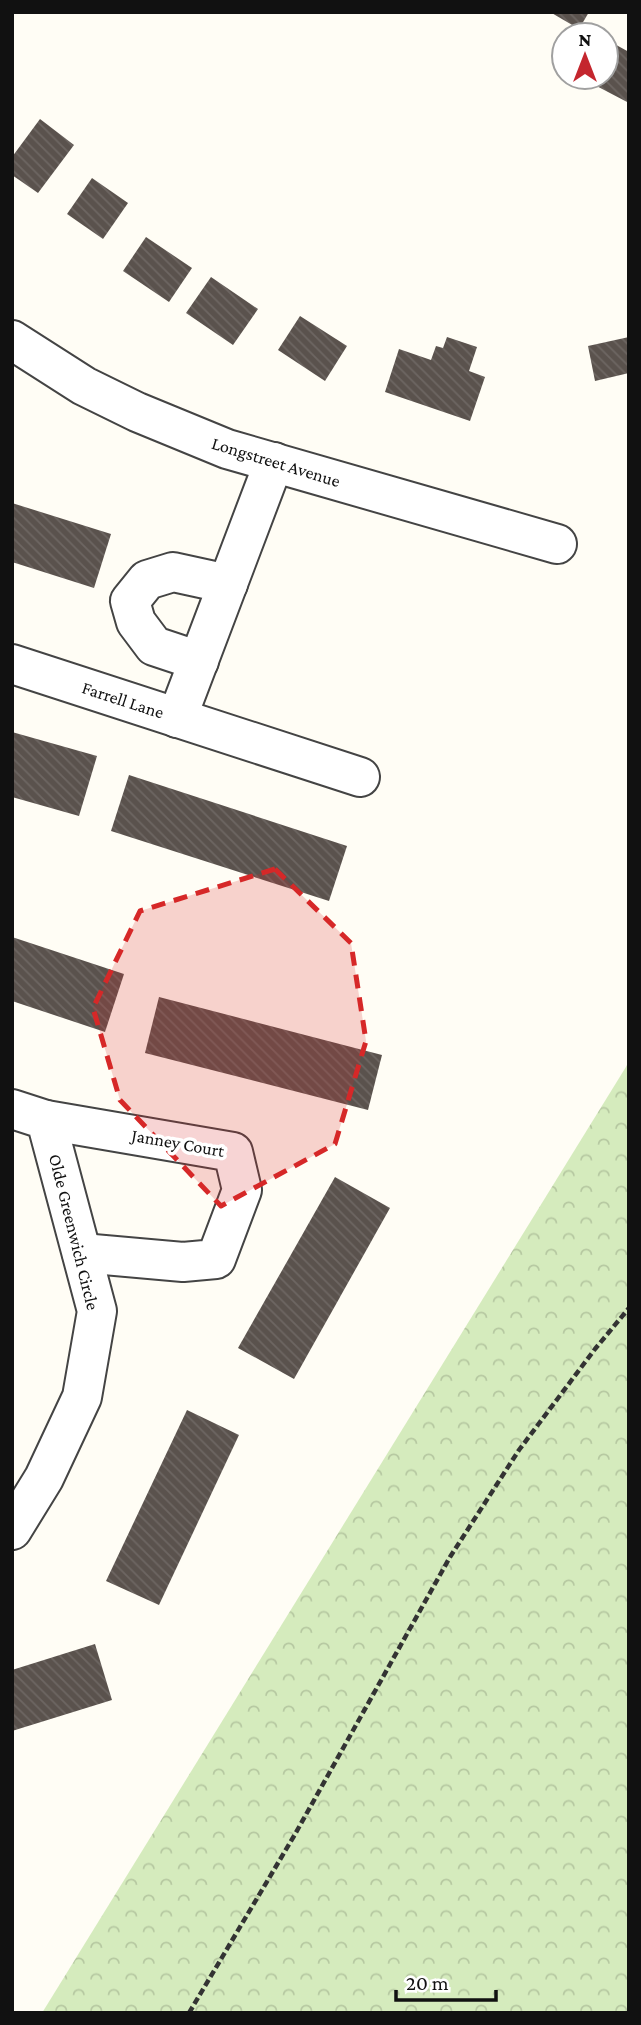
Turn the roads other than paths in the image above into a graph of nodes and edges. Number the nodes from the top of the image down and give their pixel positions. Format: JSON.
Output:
{"nodes":[{"id":1,"x":12,"y":340,"type":"edge"},
{"id":2,"x":274,"y":462,"type":"junction"},
{"id":3,"x":557,"y":544,"type":"dead end"},
{"id":4,"x":228,"y":584,"type":"junction"},
{"id":5,"x":199,"y":661,"type":"junction"},
{"id":6,"x":12,"y":664,"type":"edge"},
{"id":7,"x":177,"y":718,"type":"junction"},
{"id":8,"x":360,"y":778,"type":"dead end"},
{"id":9,"x":29,"y":1114,"type":"edge"},
{"id":10,"x":82,"y":1253,"type":"junction"},
{"id":11,"x":12,"y":1530,"type":"edge"}],
"edges":[{"from":1,"to":2,"type":"street","name":"Longstreet Avenue"},
{"from":2,"to":3,"type":"street","name":"Longstreet Avenue"},
{"from":2,"to":4,"type":"street","name":"Farrell Lane"},
{"from":4,"to":5,"type":"street","name":"Farrell Lane"},
{"from":4,"to":5,"type":"street"},
{"from":5,"to":7,"type":"street","name":"Farrell Lane"},
{"from":6,"to":7,"type":"street","name":"Farrell Lane"},
{"from":7,"to":8,"type":"street"},
{"from":9,"to":10,"type":"street","name":"Olde Greenwich Circle"},
{"from":9,"to":10,"type":"street","name":"Janney Court"},
{"from":10,"to":11,"type":"street","name":"Olde Greenwich Circle"}]}
